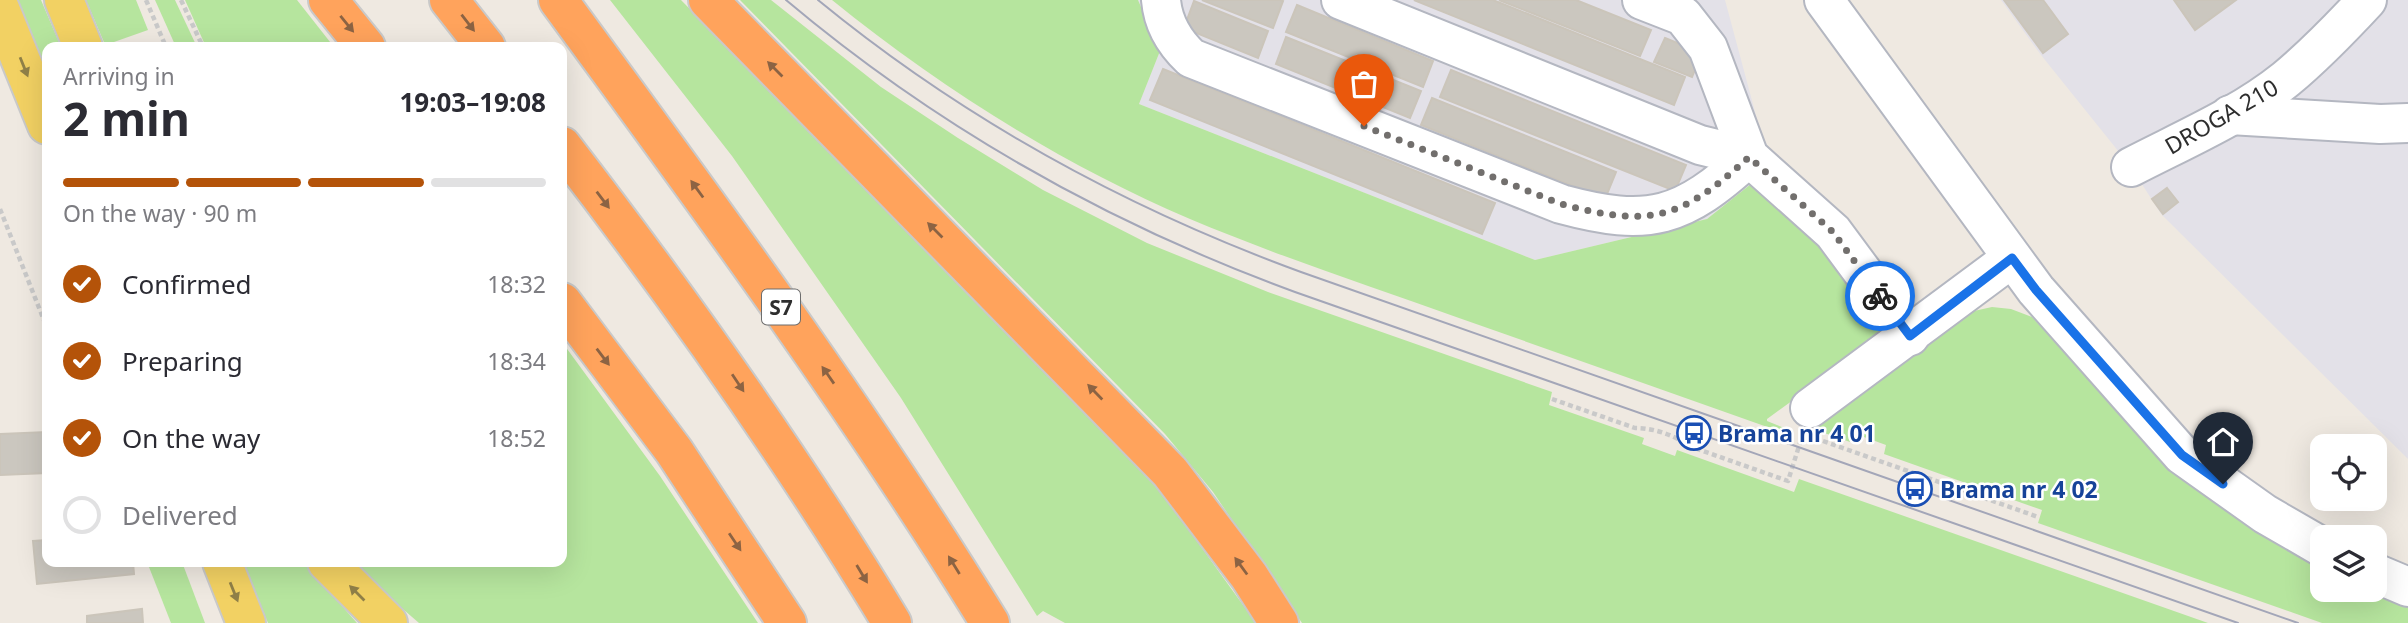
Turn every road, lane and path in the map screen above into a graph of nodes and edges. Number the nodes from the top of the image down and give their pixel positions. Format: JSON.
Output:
{"nodes":[{"id":1,"x":64,"y":0,"type":"edge"},
{"id":2,"x":146,"y":0,"type":"edge"},
{"id":3,"x":181,"y":0,"type":"edge"},
{"id":4,"x":328,"y":0,"type":"edge"},
{"id":5,"x":449,"y":0,"type":"edge"},
{"id":6,"x":558,"y":0,"type":"edge"},
{"id":7,"x":708,"y":0,"type":"edge"},
{"id":8,"x":1161,"y":0,"type":"edge"},
{"id":9,"x":1341,"y":0,"type":"edge"},
{"id":10,"x":1642,"y":0,"type":"edge"},
{"id":11,"x":1824,"y":0,"type":"edge"},
{"id":12,"x":2367,"y":0,"type":"edge"},
{"id":13,"x":0,"y":9,"type":"edge"},
{"id":14,"x":81,"y":42,"type":"edge"},
{"id":15,"x":164,"y":42,"type":"edge"},
{"id":16,"x":201,"y":42,"type":"edge"},
{"id":17,"x":362,"y":42,"type":"edge"},
{"id":18,"x":482,"y":42,"type":"edge"},
{"id":19,"x":42,"y":113,"type":"edge"},
{"id":20,"x":2230,"y":115,"type":"junction"},
{"id":21,"x":2408,"y":122,"type":"edge"},
{"id":22,"x":567,"y":153,"type":"edge"},
{"id":23,"x":1749,"y":157,"type":"junction"},
{"id":24,"x":2131,"y":167,"type":"dead end"},
{"id":25,"x":0,"y":209,"type":"edge"},
{"id":26,"x":2012,"y":258,"type":"junction"},
{"id":27,"x":567,"y":309,"type":"edge"},
{"id":28,"x":42,"y":315,"type":"edge"},
{"id":29,"x":1910,"y":336,"type":"junction"},
{"id":30,"x":1552,"y":398,"type":"dead end"},
{"id":31,"x":1809,"y":427,"type":"junction"},
{"id":32,"x":2038,"y":517,"type":"dead end"},
{"id":33,"x":2310,"y":540,"type":"edge"},
{"id":34,"x":224,"y":567,"type":"edge"},
{"id":35,"x":332,"y":567,"type":"edge"},
{"id":36,"x":2387,"y":578,"type":"edge"},
{"id":37,"x":2408,"y":587,"type":"edge"},
{"id":38,"x":246,"y":623,"type":"edge"},
{"id":39,"x":388,"y":623,"type":"edge"},
{"id":40,"x":787,"y":623,"type":"edge"},
{"id":41,"x":892,"y":623,"type":"edge"},
{"id":42,"x":990,"y":623,"type":"edge"},
{"id":43,"x":1279,"y":623,"type":"edge"}],
"edges":[{"from":1,"to":14,"type":"main road"},
{"from":2,"to":15,"type":"path"},
{"from":3,"to":16,"type":"path"},
{"from":4,"to":17,"type":"highway","one_way":true},
{"from":5,"to":18,"type":"highway","one_way":true},
{"from":42,"to":6,"type":"highway","number":"S7","one_way":true},
{"from":43,"to":7,"type":"highway","one_way":true},
{"from":8,"to":23,"type":"lane"},
{"from":9,"to":23,"type":"lane"},
{"from":10,"to":23,"type":"lane"},
{"from":11,"to":26,"type":"lane"},
{"from":12,"to":20,"type":"lane","name":"DROGA 210"},
{"from":13,"to":19,"type":"main road","one_way":true},
{"from":20,"to":21,"type":"lane"},
{"from":20,"to":24,"type":"lane","name":"DROGA 210"},
{"from":22,"to":41,"type":"highway","one_way":true},
{"from":23,"to":29,"type":"lane"},
{"from":25,"to":28,"type":"path"},
{"from":26,"to":29,"type":"lane"},
{"from":26,"to":33,"type":"lane"},
{"from":27,"to":40,"type":"highway","one_way":true},
{"from":29,"to":31,"type":"lane"},
{"from":30,"to":31,"type":"path"},
{"from":31,"to":32,"type":"path"},
{"from":34,"to":38,"type":"main road","one_way":true},
{"from":39,"to":35,"type":"main road","one_way":true},
{"from":36,"to":37,"type":"lane"}]}
